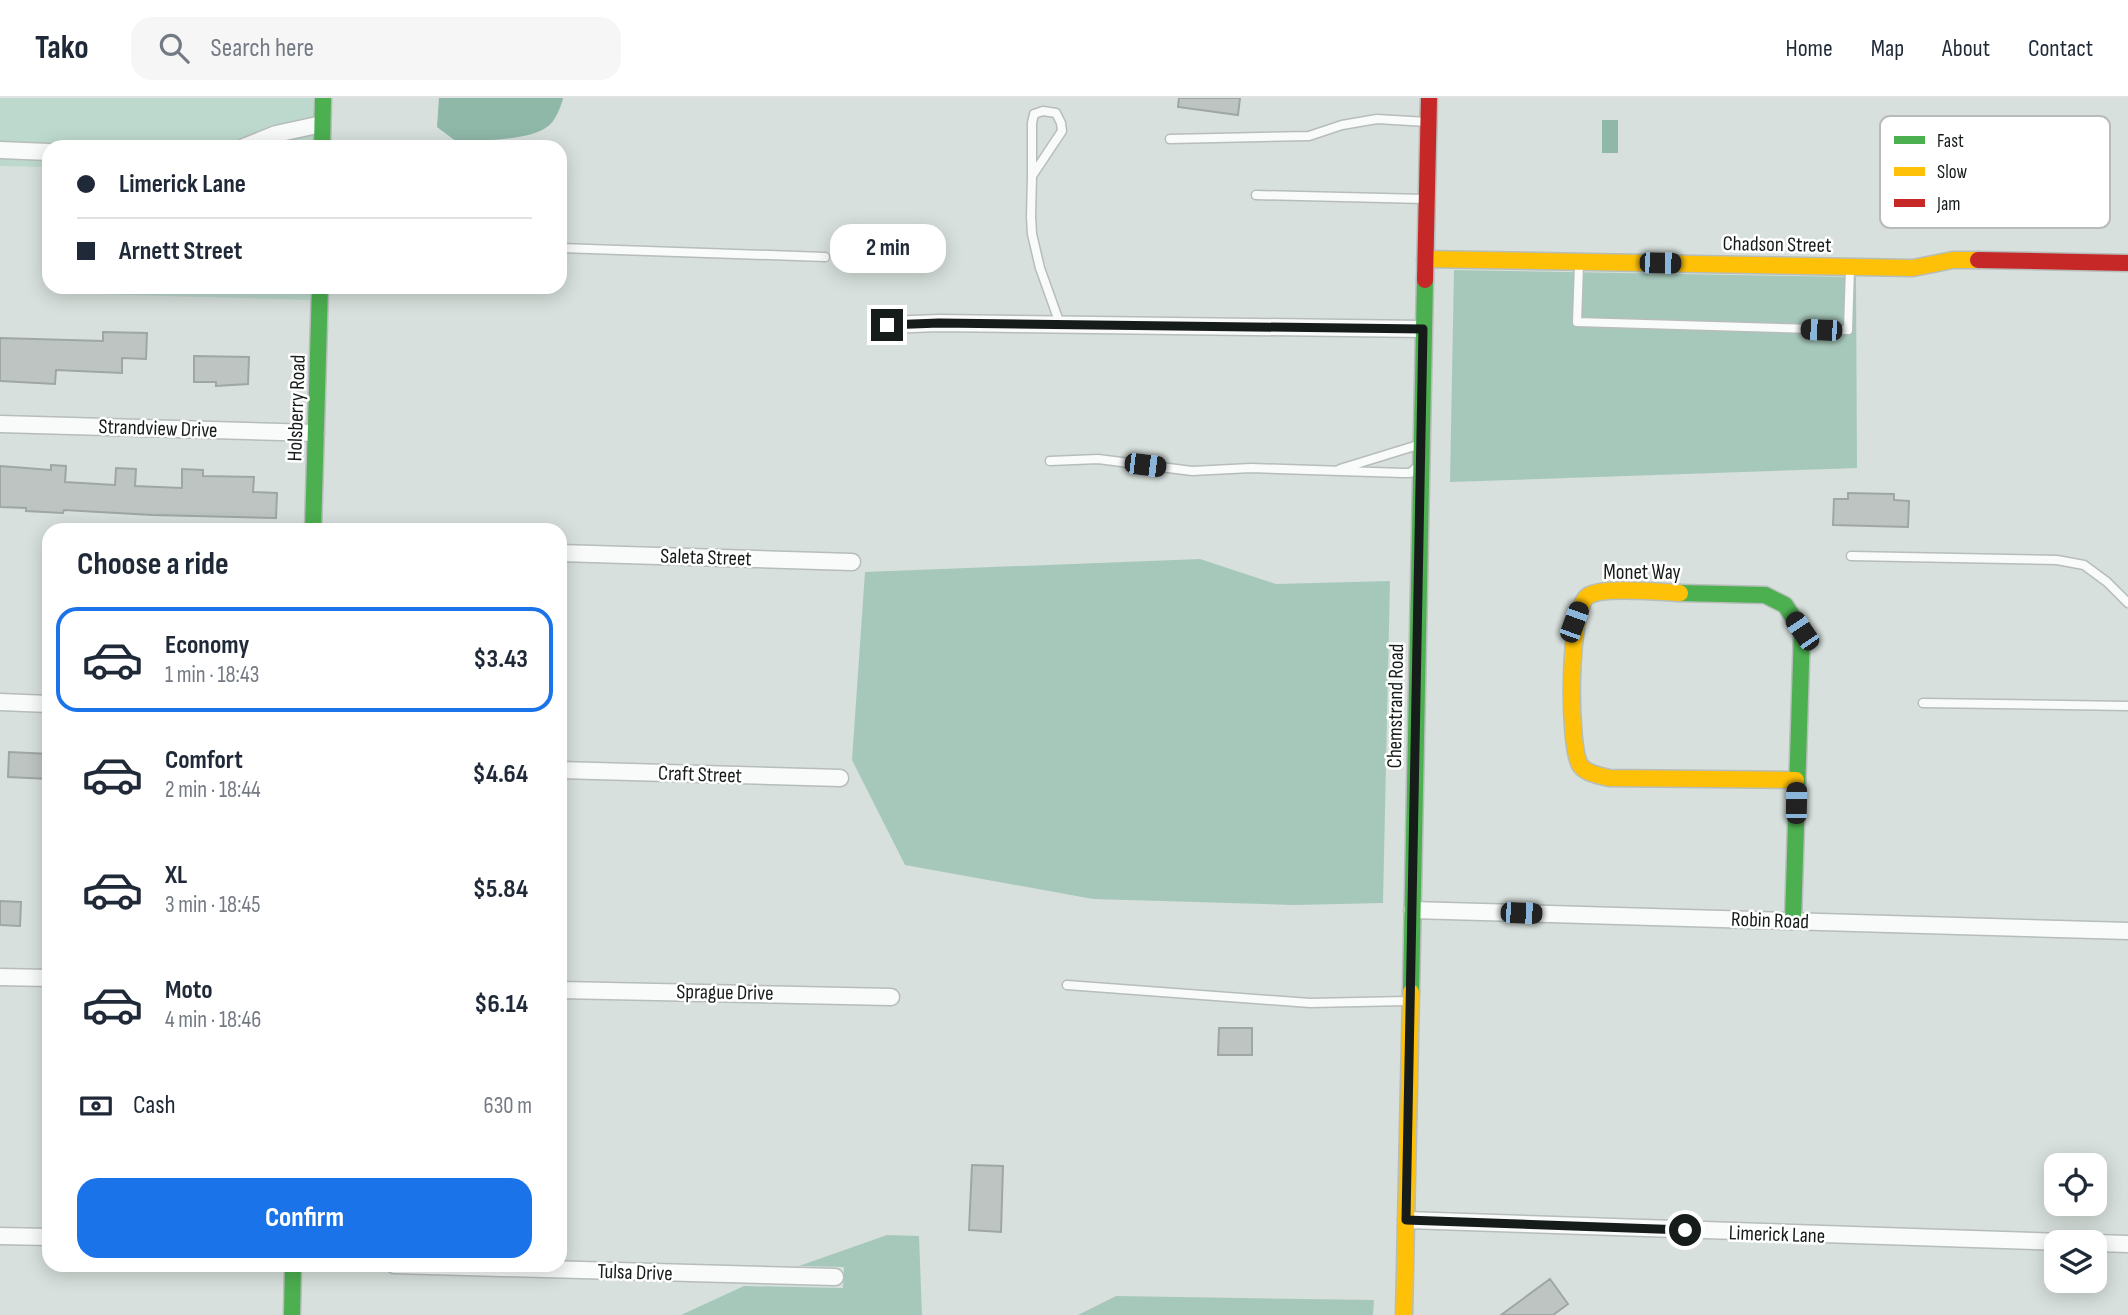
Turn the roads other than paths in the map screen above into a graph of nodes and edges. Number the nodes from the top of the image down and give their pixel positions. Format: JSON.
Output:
{"nodes":[{"id":1,"x":323,"y":98,"type":"edge"},
{"id":2,"x":1429,"y":98,"type":"edge"},
{"id":3,"x":1428,"y":122,"type":"junction"},
{"id":4,"x":322,"y":124,"type":"junction"},
{"id":5,"x":1170,"y":139,"type":"dead end"},
{"id":6,"x":261,"y":140,"type":"edge"},
{"id":7,"x":322,"y":140,"type":"edge"},
{"id":8,"x":0,"y":150,"type":"edge"},
{"id":9,"x":42,"y":152,"type":"edge"},
{"id":10,"x":1032,"y":176,"type":"junction"},
{"id":11,"x":1256,"y":195,"type":"dead end"},
{"id":12,"x":1426,"y":199,"type":"junction"},
{"id":13,"x":567,"y":248,"type":"edge"},
{"id":14,"x":825,"y":257,"type":"dead end"},
{"id":15,"x":1425,"y":259,"type":"junction"},
{"id":16,"x":1579,"y":262,"type":"junction"},
{"id":17,"x":2128,"y":263,"type":"edge"},
{"id":18,"x":1850,"y":266,"type":"junction"},
{"id":19,"x":320,"y":294,"type":"edge"},
{"id":20,"x":1060,"y":324,"type":"junction"},
{"id":21,"x":887,"y":325,"type":"dead end"},
{"id":22,"x":1423,"y":329,"type":"junction"},
{"id":23,"x":0,"y":424,"type":"edge"},
{"id":24,"x":316,"y":433,"type":"junction"},
{"id":25,"x":1421,"y":444,"type":"junction"},
{"id":26,"x":1050,"y":461,"type":"dead end"},
{"id":27,"x":1421,"y":464,"type":"junction"},
{"id":28,"x":1332,"y":471,"type":"junction"},
{"id":29,"x":313,"y":523,"type":"edge"},
{"id":30,"x":567,"y":553,"type":"edge"},
{"id":31,"x":1851,"y":556,"type":"dead end"},
{"id":32,"x":852,"y":562,"type":"dead end"},
{"id":33,"x":2128,"y":603,"type":"edge"},
{"id":34,"x":0,"y":702,"type":"edge"},
{"id":35,"x":1923,"y":703,"type":"dead end"},
{"id":36,"x":42,"y":704,"type":"edge"},
{"id":37,"x":2128,"y":706,"type":"edge"},
{"id":38,"x":567,"y":770,"type":"edge"},
{"id":39,"x":839,"y":778,"type":"dead end"},
{"id":40,"x":1796,"y":780,"type":"junction"},
{"id":41,"x":1412,"y":909,"type":"junction"},
{"id":42,"x":1793,"y":921,"type":"junction"},
{"id":43,"x":2128,"y":931,"type":"edge"},
{"id":44,"x":0,"y":977,"type":"edge"},
{"id":45,"x":42,"y":978,"type":"edge"},
{"id":46,"x":1067,"y":985,"type":"dead end"},
{"id":47,"x":567,"y":990,"type":"edge"},
{"id":48,"x":891,"y":997,"type":"dead end"},
{"id":49,"x":1410,"y":1001,"type":"junction"},
{"id":50,"x":1406,"y":1220,"type":"junction"},
{"id":51,"x":0,"y":1236,"type":"edge"},
{"id":52,"x":42,"y":1237,"type":"edge"},
{"id":53,"x":2044,"y":1241,"type":"edge"},
{"id":54,"x":2107,"y":1243,"type":"edge"},
{"id":55,"x":2128,"y":1244,"type":"edge"},
{"id":56,"x":567,"y":1270,"type":"edge"},
{"id":57,"x":293,"y":1272,"type":"edge"},
{"id":58,"x":835,"y":1277,"type":"dead end"},
{"id":59,"x":292,"y":1315,"type":"edge"},
{"id":60,"x":1404,"y":1315,"type":"edge"}],
"edges":[{"from":1,"to":4,"type":"street"},
{"from":2,"to":3,"type":"street","name":"Chemstrand Road"},
{"from":3,"to":5,"type":"lane"},
{"from":3,"to":12,"type":"street","name":"Chemstrand Road"},
{"from":4,"to":6,"type":"street"},
{"from":4,"to":7,"type":"street"},
{"from":8,"to":9,"type":"street"},
{"from":10,"to":10,"type":"lane"},
{"from":10,"to":20,"type":"lane"},
{"from":11,"to":12,"type":"lane"},
{"from":12,"to":15,"type":"street","name":"Chemstrand Road"},
{"from":13,"to":14,"type":"lane"},
{"from":15,"to":16,"type":"street","name":"Chadson Street"},
{"from":15,"to":22,"type":"street","name":"Chemstrand Road"},
{"from":16,"to":18,"type":"street","name":"Chadson Street"},
{"from":16,"to":18,"type":"lane"},
{"from":17,"to":18,"type":"street","name":"Chadson Street"},
{"from":19,"to":24,"type":"street","name":"Holsberry Road"},
{"from":20,"to":21,"type":"street"},
{"from":20,"to":22,"type":"street"},
{"from":22,"to":25,"type":"street","name":"Chemstrand Road"},
{"from":23,"to":24,"type":"street","name":"Strandview Drive"},
{"from":24,"to":29,"type":"street","name":"Holsberry Road"},
{"from":25,"to":27,"type":"street","name":"Chemstrand Road"},
{"from":25,"to":28,"type":"lane"},
{"from":26,"to":28,"type":"lane"},
{"from":27,"to":28,"type":"lane"},
{"from":27,"to":41,"type":"street","name":"Chemstrand Road"},
{"from":30,"to":32,"type":"street","name":"Saleta Street"},
{"from":31,"to":33,"type":"lane"},
{"from":34,"to":36,"type":"street"},
{"from":35,"to":37,"type":"lane"},
{"from":38,"to":39,"type":"street","name":"Craft Street"},
{"from":40,"to":40,"type":"street","name":"Monet Way"},
{"from":40,"to":42,"type":"street","name":"Monet Way"},
{"from":41,"to":42,"type":"street","name":"Robin Road"},
{"from":41,"to":49,"type":"street","name":"Chemstrand Road"},
{"from":42,"to":43,"type":"street","name":"Robin Road"},
{"from":44,"to":45,"type":"street"},
{"from":46,"to":49,"type":"lane"},
{"from":47,"to":48,"type":"street","name":"Sprague Drive"},
{"from":49,"to":50,"type":"street","name":"Chemstrand Road"},
{"from":50,"to":53,"type":"street","name":"Limerick Lane"},
{"from":50,"to":60,"type":"street","name":"Chemstrand Road"},
{"from":51,"to":52,"type":"street"},
{"from":54,"to":55,"type":"street"},
{"from":56,"to":58,"type":"street","name":"Tulsa Drive"},
{"from":57,"to":59,"type":"street"}]}
